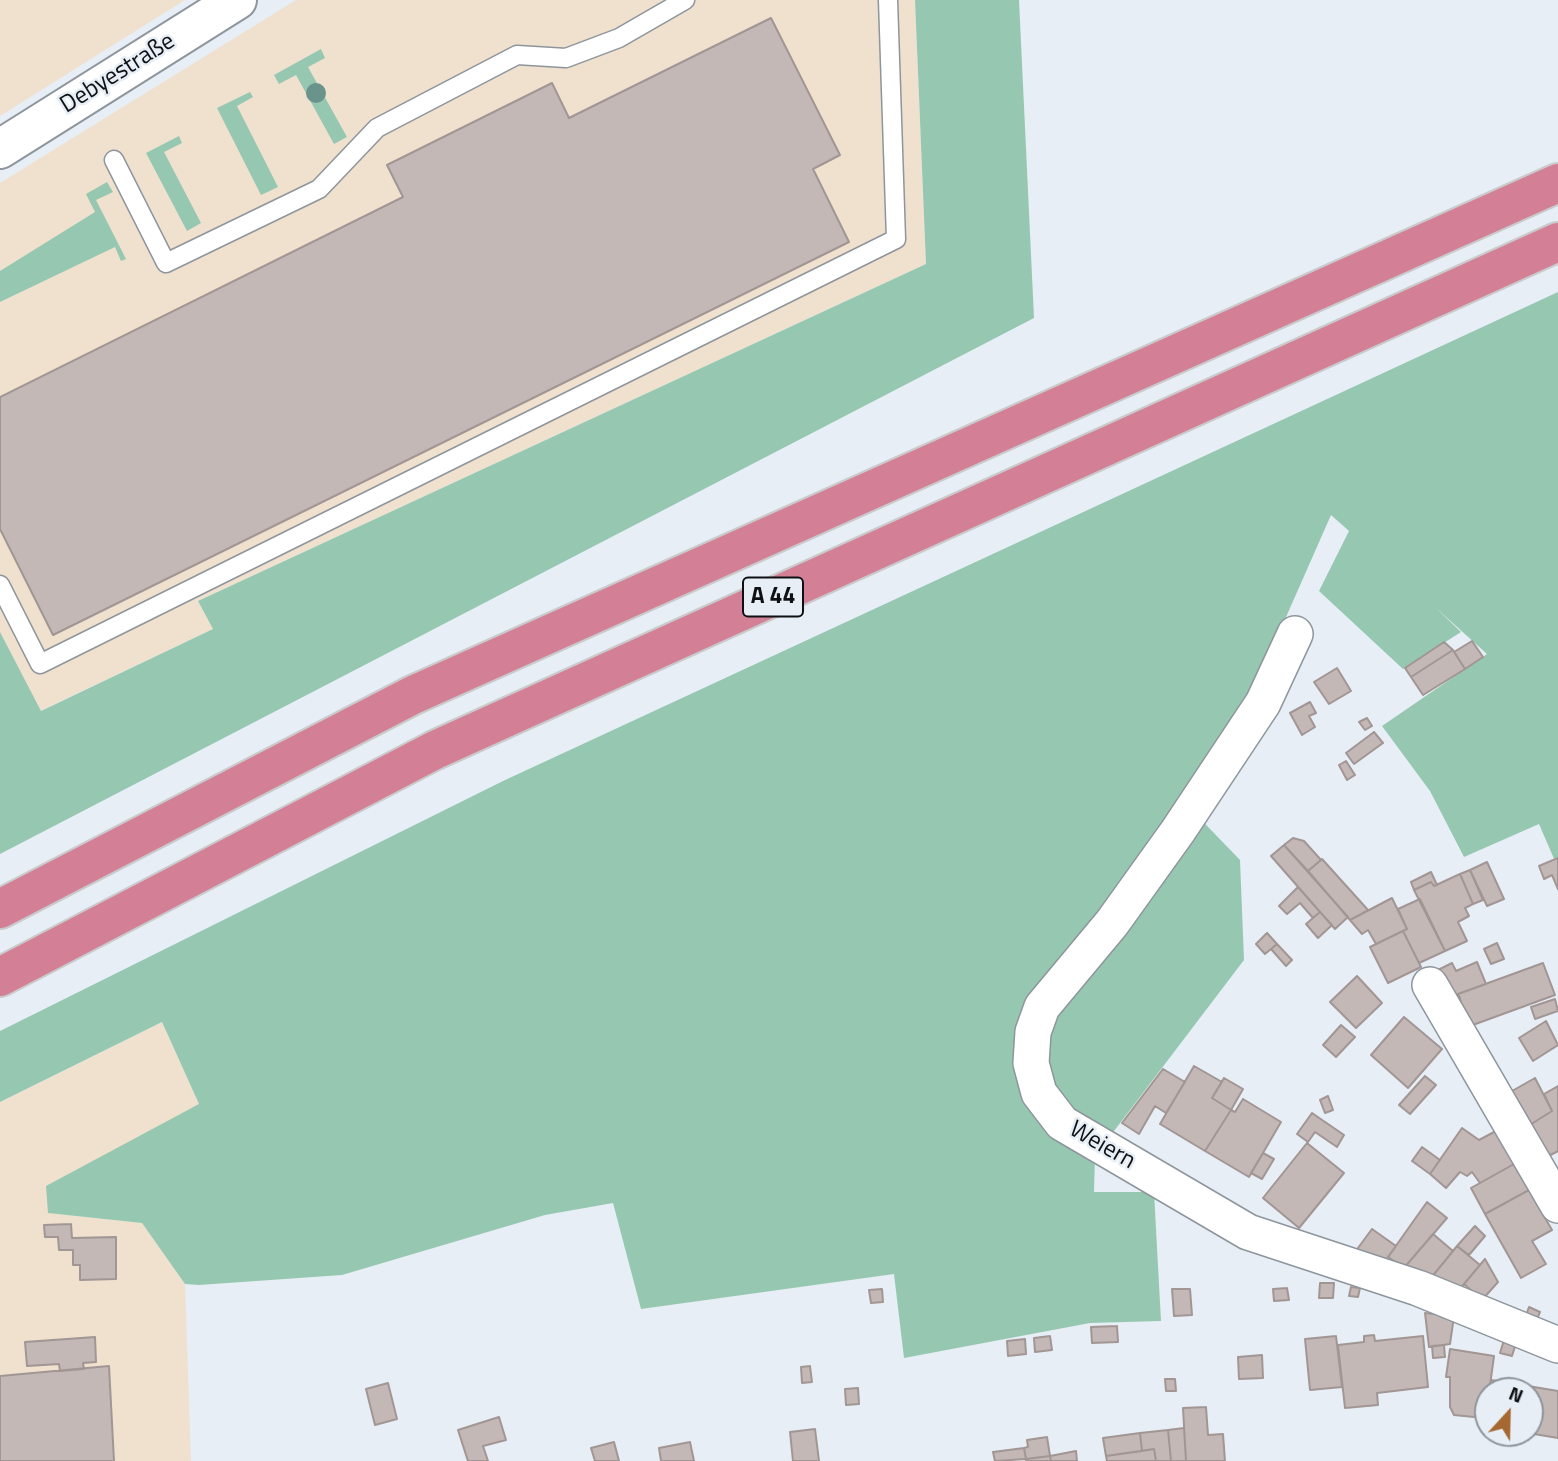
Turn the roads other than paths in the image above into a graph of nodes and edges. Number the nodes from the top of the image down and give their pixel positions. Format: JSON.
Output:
{"nodes":[{"id":1,"x":237,"y":0,"type":"edge"},
{"id":2,"x":685,"y":0,"type":"edge"},
{"id":3,"x":888,"y":0,"type":"edge"},
{"id":4,"x":0,"y":149,"type":"edge"},
{"id":5,"x":114,"y":160,"type":"dead end"},
{"id":6,"x":1558,"y":183,"type":"edge"},
{"id":7,"x":1558,"y":242,"type":"edge"},
{"id":8,"x":0,"y":585,"type":"edge"},
{"id":9,"x":1295,"y":634,"type":"dead end"},
{"id":10,"x":0,"y":909,"type":"edge"},
{"id":11,"x":0,"y":977,"type":"edge"},
{"id":12,"x":1430,"y":985,"type":"dead end"},
{"id":13,"x":1558,"y":1205,"type":"edge"},
{"id":14,"x":1558,"y":1345,"type":"edge"}],
"edges":[{"from":1,"to":4,"type":"main road","name":"Debyestraße"},
{"from":2,"to":5,"type":"lane"},
{"from":3,"to":8,"type":"lane"},
{"from":6,"to":10,"type":"highway","number":"A 44"},
{"from":7,"to":11,"type":"highway","number":"A 44"},
{"from":9,"to":14,"type":"street","name":"Weiern"},
{"from":12,"to":13,"type":"street"}]}
